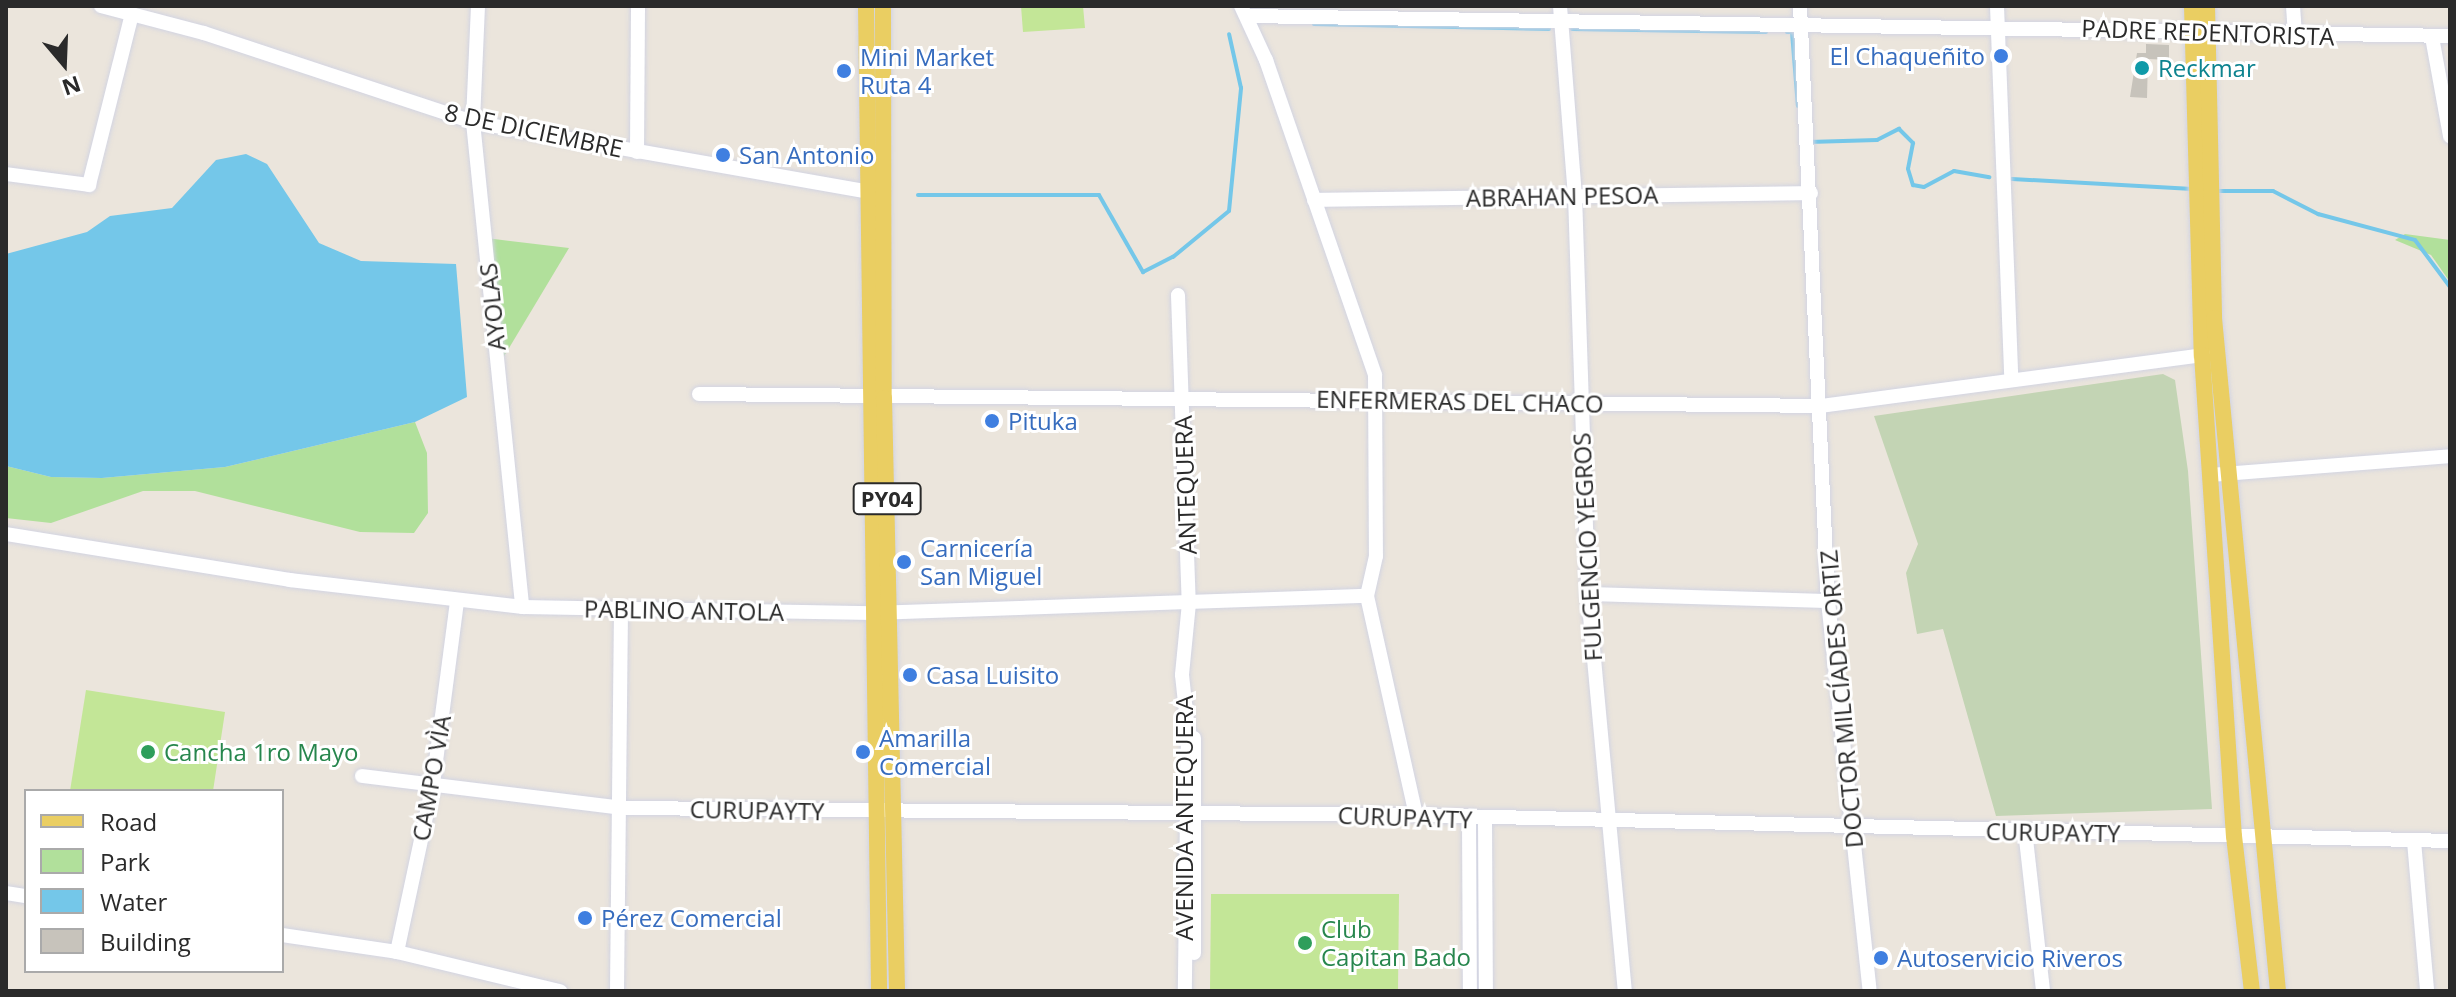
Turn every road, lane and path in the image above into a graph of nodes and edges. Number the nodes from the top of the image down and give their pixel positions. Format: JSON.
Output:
{"nodes":[{"id":1,"x":101,"y":6,"type":"edge"},
{"id":2,"x":478,"y":6,"type":"edge"},
{"id":3,"x":638,"y":6,"type":"edge"},
{"id":4,"x":866,"y":6,"type":"edge"},
{"id":5,"x":883,"y":6,"type":"edge"},
{"id":6,"x":1800,"y":6,"type":"edge"},
{"id":7,"x":1997,"y":6,"type":"edge"},
{"id":8,"x":2192,"y":6,"type":"edge"},
{"id":9,"x":2207,"y":6,"type":"edge"},
{"id":10,"x":2293,"y":6,"type":"edge"},
{"id":11,"x":1244,"y":11,"type":"edge"},
{"id":12,"x":1367,"y":12,"type":"edge"},
{"id":13,"x":1560,"y":13,"type":"edge"},
{"id":14,"x":132,"y":14,"type":"junction"},
{"id":15,"x":1997,"y":24,"type":"junction"},
{"id":16,"x":1801,"y":26,"type":"junction"},
{"id":17,"x":2200,"y":32,"type":"junction"},
{"id":18,"x":2450,"y":36,"type":"edge"},
{"id":19,"x":2295,"y":37,"type":"junction"},
{"id":20,"x":2432,"y":37,"type":"junction"},
{"id":21,"x":473,"y":122,"type":"junction"},
{"id":22,"x":2450,"y":129,"type":"edge"},
{"id":23,"x":2450,"y":136,"type":"edge"},
{"id":24,"x":637,"y":152,"type":"junction"},
{"id":25,"x":6,"y":174,"type":"edge"},
{"id":26,"x":866,"y":193,"type":"junction"},
{"id":27,"x":1811,"y":193,"type":"junction"},
{"id":28,"x":884,"y":194,"type":"junction"},
{"id":29,"x":1575,"y":195,"type":"junction"},
{"id":30,"x":1314,"y":200,"type":"junction"},
{"id":31,"x":1178,"y":295,"type":"dead end"},
{"id":32,"x":2210,"y":355,"type":"junction"},
{"id":33,"x":2011,"y":377,"type":"junction"},
{"id":34,"x":699,"y":394,"type":"dead end"},
{"id":35,"x":1183,"y":397,"type":"junction"},
{"id":36,"x":866,"y":398,"type":"junction"},
{"id":37,"x":884,"y":398,"type":"junction"},
{"id":38,"x":1379,"y":399,"type":"junction"},
{"id":39,"x":1580,"y":403,"type":"junction"},
{"id":40,"x":1821,"y":406,"type":"junction"},
{"id":41,"x":2450,"y":456,"type":"edge"},
{"id":42,"x":2230,"y":472,"type":"junction"},
{"id":43,"x":2211,"y":475,"type":"junction"},
{"id":44,"x":6,"y":534,"type":"edge"},
{"id":45,"x":1588,"y":594,"type":"junction"},
{"id":46,"x":1367,"y":596,"type":"junction"},
{"id":47,"x":1828,"y":601,"type":"junction"},
{"id":48,"x":457,"y":602,"type":"junction"},
{"id":49,"x":1189,"y":603,"type":"junction"},
{"id":50,"x":522,"y":607,"type":"junction"},
{"id":51,"x":621,"y":609,"type":"junction"},
{"id":52,"x":892,"y":612,"type":"junction"},
{"id":53,"x":873,"y":613,"type":"junction"},
{"id":54,"x":1182,"y":675,"type":"joint"},
{"id":55,"x":362,"y":776,"type":"dead end"},
{"id":56,"x":433,"y":784,"type":"junction"},
{"id":57,"x":622,"y":808,"type":"junction"},
{"id":58,"x":877,"y":812,"type":"junction"},
{"id":59,"x":895,"y":812,"type":"junction"},
{"id":60,"x":1190,"y":813,"type":"junction"},
{"id":61,"x":1416,"y":815,"type":"junction"},
{"id":62,"x":1477,"y":819,"type":"junction"},
{"id":63,"x":1605,"y":819,"type":"junction"},
{"id":64,"x":1853,"y":829,"type":"junction"},
{"id":65,"x":2025,"y":830,"type":"junction"},
{"id":66,"x":2234,"y":836,"type":"junction"},
{"id":67,"x":2262,"y":836,"type":"junction"},
{"id":68,"x":2414,"y":841,"type":"junction"},
{"id":69,"x":2450,"y":841,"type":"edge"},
{"id":70,"x":284,"y":935,"type":"edge"},
{"id":71,"x":397,"y":952,"type":"junction"},
{"id":72,"x":560,"y":991,"type":"edge"},
{"id":73,"x":617,"y":991,"type":"edge"},
{"id":74,"x":879,"y":991,"type":"edge"},
{"id":75,"x":897,"y":991,"type":"edge"},
{"id":76,"x":1185,"y":991,"type":"edge"},
{"id":77,"x":1194,"y":991,"type":"edge"},
{"id":78,"x":1470,"y":991,"type":"edge"},
{"id":79,"x":1486,"y":991,"type":"edge"},
{"id":80,"x":1625,"y":991,"type":"edge"},
{"id":81,"x":1870,"y":991,"type":"edge"},
{"id":82,"x":2043,"y":991,"type":"edge"},
{"id":83,"x":2252,"y":991,"type":"edge"},
{"id":84,"x":2278,"y":991,"type":"edge"},
{"id":85,"x":2427,"y":991,"type":"edge"}],
"edges":[{"from":1,"to":14,"type":"street","name":"8 DE DICIEMBRE"},
{"from":2,"to":21,"type":"street","name":"AYOLAS"},
{"from":3,"to":24,"type":"street"},
{"from":4,"to":26,"type":"main road","number":"PY04"},
{"from":5,"to":28,"type":"main road","number":"PY04"},
{"from":6,"to":16,"type":"street","name":"DOCTOR MILCÍADES ORTIZ"},
{"from":7,"to":15,"type":"street"},
{"from":8,"to":17,"type":"main road"},
{"from":9,"to":17,"type":"main road"},
{"from":10,"to":19,"type":"street"},
{"from":11,"to":12,"type":"street","name":"PADRE REDENTORISTA"},
{"from":11,"to":30,"type":"street"},
{"from":12,"to":13,"type":"street","name":"PADRE REDENTORISTA"},
{"from":13,"to":16,"type":"street","name":"PADRE REDENTORISTA"},
{"from":13,"to":29,"type":"street","name":"FULGENCIO YEGROS"},
{"from":14,"to":21,"type":"street","name":"8 DE DICIEMBRE"},
{"from":14,"to":25,"type":"street"},
{"from":15,"to":16,"type":"street","name":"PADRE REDENTORISTA"},
{"from":15,"to":17,"type":"street","name":"PADRE REDENTORISTA"},
{"from":15,"to":33,"type":"street"},
{"from":16,"to":27,"type":"street","name":"DOCTOR MILCÍADES ORTIZ"},
{"from":17,"to":19,"type":"street","name":"PADRE REDENTORISTA"},
{"from":17,"to":32,"type":"main road"},
{"from":18,"to":20,"type":"street","name":"PADRE REDENTORISTA"},
{"from":19,"to":20,"type":"street","name":"PADRE REDENTORISTA"},
{"from":20,"to":22,"type":"street"},
{"from":21,"to":24,"type":"street","name":"8 DE DICIEMBRE"},
{"from":21,"to":50,"type":"street","name":"AYOLAS"},
{"from":22,"to":23,"type":"street"},
{"from":24,"to":26,"type":"street","name":"8 DE DICIEMBRE"},
{"from":26,"to":28,"type":"street","name":"8 DE DICIEMBRE"},
{"from":26,"to":36,"type":"main road","number":"PY04"},
{"from":27,"to":29,"type":"street","name":"ABRAHAN PESOA"},
{"from":27,"to":40,"type":"street","name":"DOCTOR MILCÍADES ORTIZ"},
{"from":28,"to":37,"type":"main road","number":"PY04"},
{"from":29,"to":30,"type":"street","name":"ABRAHAN PESOA"},
{"from":29,"to":39,"type":"street","name":"FULGENCIO YEGROS"},
{"from":30,"to":38,"type":"street"},
{"from":31,"to":35,"type":"street","name":"ANTEQUERA"},
{"from":32,"to":33,"type":"street","name":"ENFERMERAS DEL CHACO"},
{"from":32,"to":42,"type":"main road"},
{"from":32,"to":43,"type":"main road"},
{"from":33,"to":40,"type":"street","name":"ENFERMERAS DEL CHACO"},
{"from":34,"to":36,"type":"street","name":"ENFERMERAS DEL CHACO"},
{"from":35,"to":37,"type":"street","name":"ENFERMERAS DEL CHACO"},
{"from":35,"to":38,"type":"street","name":"ENFERMERAS DEL CHACO"},
{"from":35,"to":49,"type":"street","name":"ANTEQUERA"},
{"from":36,"to":37,"type":"street","name":"ENFERMERAS DEL CHACO"},
{"from":36,"to":53,"type":"main road","number":"PY04"},
{"from":37,"to":52,"type":"main road","number":"PY04"},
{"from":38,"to":39,"type":"street","name":"ENFERMERAS DEL CHACO"},
{"from":38,"to":46,"type":"street"},
{"from":39,"to":40,"type":"street","name":"ENFERMERAS DEL CHACO"},
{"from":39,"to":45,"type":"street","name":"FULGENCIO YEGROS"},
{"from":40,"to":47,"type":"street","name":"DOCTOR MILCÍADES ORTIZ"},
{"from":41,"to":42,"type":"street"},
{"from":42,"to":43,"type":"street"},
{"from":42,"to":67,"type":"main road"},
{"from":43,"to":66,"type":"main road"},
{"from":44,"to":48,"type":"street","name":"PABLINO ANTOLA"},
{"from":45,"to":47,"type":"street"},
{"from":45,"to":63,"type":"street","name":"FULGENCIO YEGROS"},
{"from":46,"to":49,"type":"street","name":"PABLINO ANTOLA"},
{"from":46,"to":61,"type":"street"},
{"from":47,"to":64,"type":"street","name":"DOCTOR MILCÍADES ORTIZ"},
{"from":48,"to":50,"type":"street","name":"PABLINO ANTOLA"},
{"from":48,"to":56,"type":"street","name":"CAMPO VÌA"},
{"from":49,"to":52,"type":"street","name":"PABLINO ANTOLA"},
{"from":49,"to":54,"type":"street","name":"ANTEQUERA"},
{"from":50,"to":51,"type":"street","name":"PABLINO ANTOLA"},
{"from":51,"to":53,"type":"street","name":"PABLINO ANTOLA"},
{"from":51,"to":57,"type":"street"},
{"from":52,"to":53,"type":"street","name":"PABLINO ANTOLA"},
{"from":52,"to":59,"type":"main road","number":"PY04"},
{"from":53,"to":58,"type":"main road","number":"PY04"},
{"from":54,"to":60,"type":"street","name":"AVENIDA ANTEQUERA"},
{"from":55,"to":56,"type":"street","name":"CURUPAYTY"},
{"from":56,"to":57,"type":"street","name":"CURUPAYTY"},
{"from":56,"to":71,"type":"street","name":"CAMPO VÌA"},
{"from":57,"to":58,"type":"street","name":"CURUPAYTY"},
{"from":57,"to":73,"type":"street"},
{"from":58,"to":59,"type":"street","name":"CURUPAYTY"},
{"from":58,"to":74,"type":"main road","number":"PY04"},
{"from":59,"to":60,"type":"street","name":"CURUPAYTY"},
{"from":59,"to":75,"type":"main road","number":"PY04"},
{"from":60,"to":61,"type":"street","name":"CURUPAYTY"},
{"from":60,"to":76,"type":"street","name":"AVENIDA ANTEQUERA"},
{"from":60,"to":77,"type":"street","name":"AVENIDA ANTEQUERA"},
{"from":61,"to":62,"type":"street","name":"CURUPAYTY"},
{"from":62,"to":63,"type":"street","name":"CURUPAYTY"},
{"from":62,"to":78,"type":"street"},
{"from":62,"to":79,"type":"street"},
{"from":63,"to":64,"type":"street","name":"CURUPAYTY"},
{"from":63,"to":80,"type":"street","name":"FULGENCIO YEGROS"},
{"from":64,"to":65,"type":"street","name":"CURUPAYTY"},
{"from":64,"to":81,"type":"street","name":"DOCTOR MILCÍADES ORTIZ"},
{"from":65,"to":66,"type":"street","name":"CURUPAYTY"},
{"from":65,"to":82,"type":"street"},
{"from":66,"to":67,"type":"street","name":"CURUPAYTY"},
{"from":66,"to":83,"type":"main road"},
{"from":67,"to":68,"type":"street","name":"CURUPAYTY"},
{"from":67,"to":84,"type":"main road"},
{"from":68,"to":69,"type":"street","name":"CURUPAYTY"},
{"from":68,"to":85,"type":"street"},
{"from":70,"to":71,"type":"street"},
{"from":71,"to":72,"type":"street"}]}
